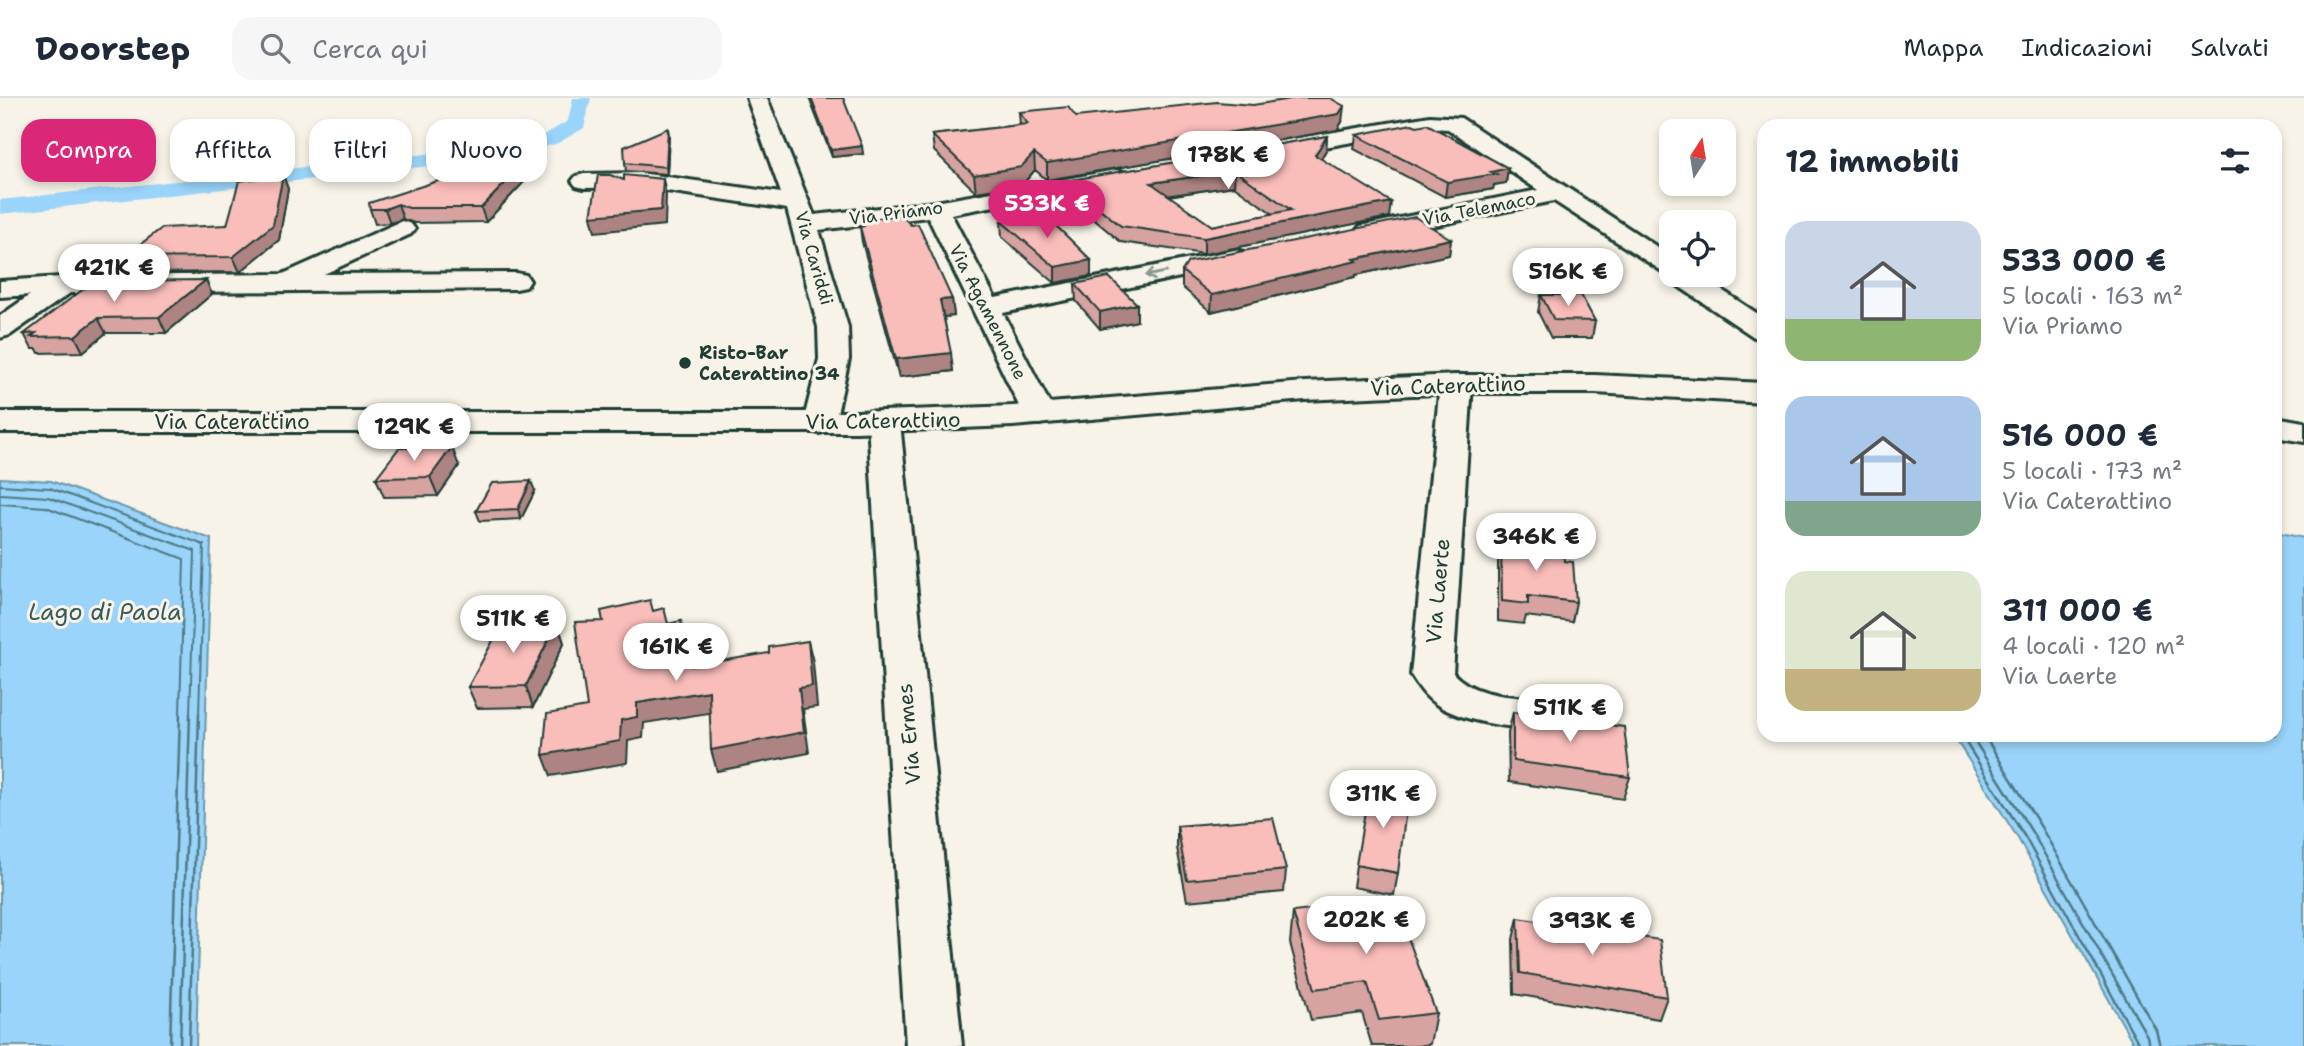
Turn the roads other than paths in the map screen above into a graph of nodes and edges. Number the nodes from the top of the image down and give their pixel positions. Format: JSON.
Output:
{"nodes":[{"id":1,"x":757,"y":98,"type":"edge"},
{"id":2,"x":1251,"y":153,"type":"edge"},
{"id":3,"x":1142,"y":173,"type":"edge"},
{"id":4,"x":584,"y":181,"type":"dead end"},
{"id":5,"x":1559,"y":193,"type":"junction"},
{"id":6,"x":936,"y":209,"type":"junction"},
{"id":7,"x":801,"y":214,"type":"junction"},
{"id":8,"x":402,"y":229,"type":"dead end"},
{"id":9,"x":1341,"y":237,"type":"edge"},
{"id":10,"x":1259,"y":253,"type":"edge"},
{"id":11,"x":1659,"y":260,"type":"edge"},
{"id":12,"x":516,"y":281,"type":"dead end"},
{"id":13,"x":280,"y":283,"type":"junction"},
{"id":14,"x":63,"y":285,"type":"junction"},
{"id":15,"x":1699,"y":287,"type":"edge"},
{"id":16,"x":0,"y":289,"type":"edge"},
{"id":17,"x":986,"y":308,"type":"junction"},
{"id":18,"x":1757,"y":326,"type":"edge"},
{"id":19,"x":0,"y":329,"type":"edge"},
{"id":20,"x":1456,"y":384,"type":"junction"},
{"id":21,"x":1757,"y":393,"type":"edge"},
{"id":22,"x":1040,"y":414,"type":"junction"},
{"id":23,"x":0,"y":422,"type":"edge"},
{"id":24,"x":884,"y":422,"type":"junction"},
{"id":25,"x":819,"y":423,"type":"junction"},
{"id":26,"x":2282,"y":428,"type":"edge"},
{"id":27,"x":2304,"y":432,"type":"edge"},
{"id":28,"x":1544,"y":714,"type":"edge"},
{"id":29,"x":934,"y":1046,"type":"edge"}],
"edges":[{"from":1,"to":7,"type":"street","name":"Via Cariddi"},
{"from":2,"to":5,"type":"street"},
{"from":3,"to":6,"type":"street","name":"Via Priamo"},
{"from":4,"to":7,"type":"street","name":"Via Priamo"},
{"from":5,"to":9,"type":"street","name":"Via Telemaco"},
{"from":5,"to":11,"type":"street"},
{"from":6,"to":7,"type":"street","name":"Via Priamo"},
{"from":6,"to":17,"type":"street","name":"Via Agamennone"},
{"from":7,"to":25,"type":"street","name":"Via Cariddi"},
{"from":8,"to":13,"type":"street"},
{"from":10,"to":17,"type":"street","one_way":true},
{"from":12,"to":13,"type":"street"},
{"from":13,"to":14,"type":"street"},
{"from":14,"to":16,"type":"street"},
{"from":14,"to":19,"type":"street"},
{"from":15,"to":18,"type":"street"},
{"from":17,"to":22,"type":"street","name":"Via Agamennone"},
{"from":20,"to":21,"type":"street","name":"Via Caterattino"},
{"from":20,"to":22,"type":"street","name":"Via Caterattino"},
{"from":20,"to":28,"type":"street","name":"Via Laerte"},
{"from":22,"to":24,"type":"street","name":"Via Caterattino"},
{"from":23,"to":25,"type":"street","name":"Via Caterattino"},
{"from":24,"to":25,"type":"street","name":"Via Caterattino"},
{"from":24,"to":29,"type":"street","name":"Via Ermes"},
{"from":26,"to":27,"type":"street"}]}
